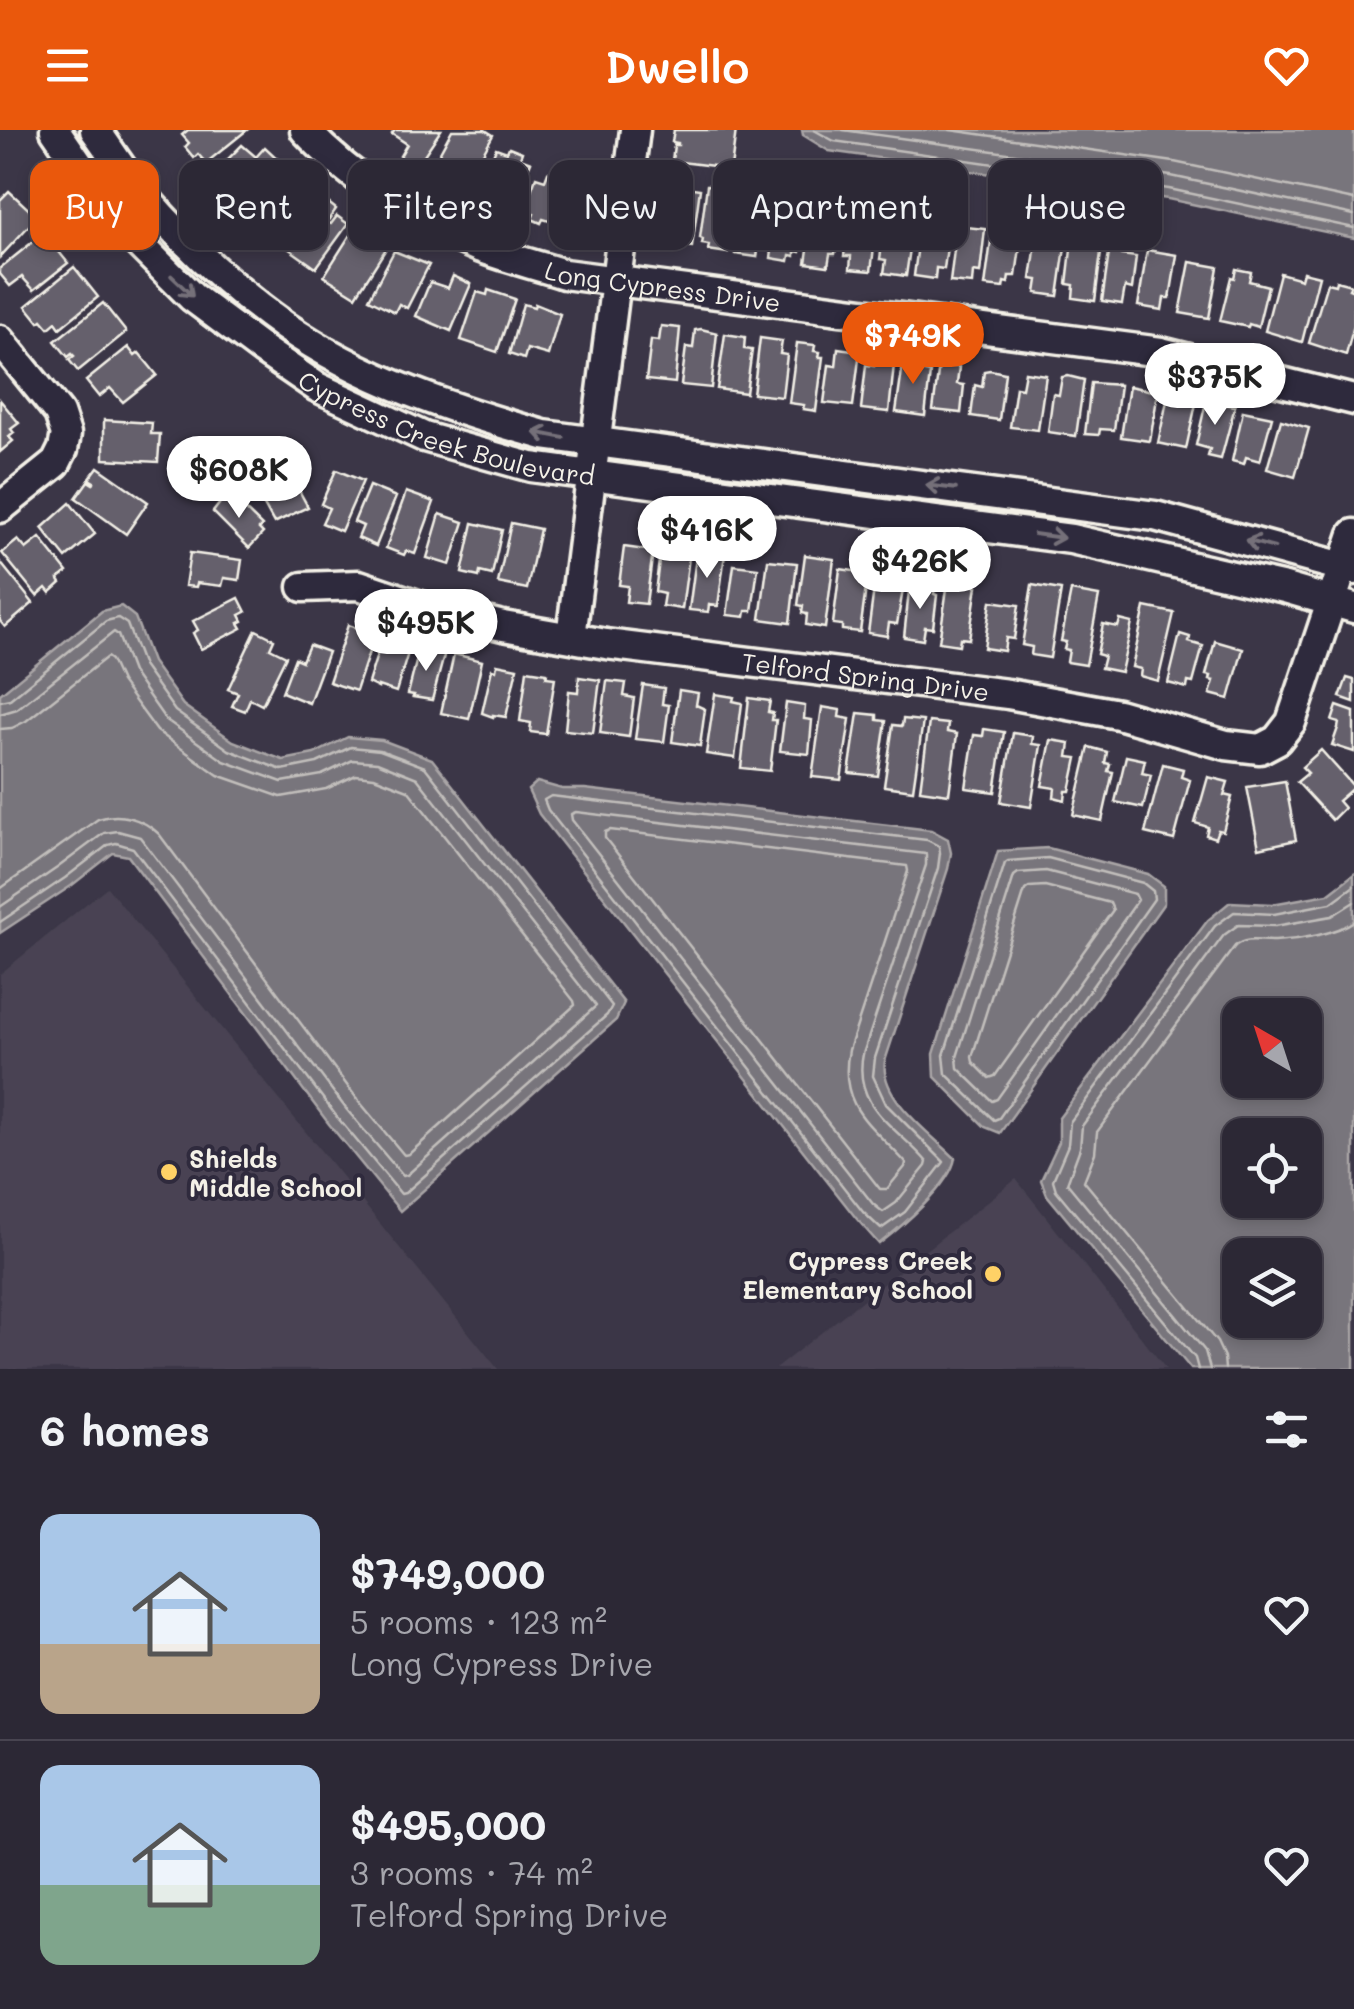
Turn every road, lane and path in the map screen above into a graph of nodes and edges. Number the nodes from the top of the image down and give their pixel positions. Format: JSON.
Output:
{"nodes":[{"id":1,"x":55,"y":130,"type":"edge"},
{"id":2,"x":95,"y":130,"type":"edge"},
{"id":3,"x":306,"y":130,"type":"edge"},
{"id":4,"x":635,"y":130,"type":"edge"},
{"id":5,"x":616,"y":281,"type":"junction"},
{"id":6,"x":0,"y":340,"type":"edge"},
{"id":7,"x":1354,"y":400,"type":"edge"},
{"id":8,"x":596,"y":443,"type":"junction"},
{"id":9,"x":592,"y":475,"type":"junction"},
{"id":10,"x":0,"y":508,"type":"edge"},
{"id":11,"x":1354,"y":534,"type":"edge"},
{"id":12,"x":1349,"y":568,"type":"edge"},
{"id":13,"x":303,"y":586,"type":"dead end"},
{"id":14,"x":1343,"y":605,"type":"edge"},
{"id":15,"x":571,"y":638,"type":"junction"}],
"edges":[{"from":1,"to":9,"type":"street","name":"Cypress Creek Boulevard","one_way":true},
{"from":8,"to":2,"type":"street","name":"Cypress Creek Boulevard","one_way":true},
{"from":3,"to":5,"type":"street","name":"Long Cypress Drive"},
{"from":4,"to":5,"type":"street"},
{"from":5,"to":7,"type":"street","name":"Long Cypress Drive"},
{"from":5,"to":8,"type":"street"},
{"from":6,"to":10,"type":"street"},
{"from":8,"to":9,"type":"street"},
{"from":12,"to":8,"type":"street","name":"Cypress Creek Boulevard","one_way":true},
{"from":9,"to":14,"type":"street","name":"Cypress Creek Boulevard","one_way":true},
{"from":9,"to":15,"type":"street"},
{"from":11,"to":12,"type":"street"},
{"from":12,"to":14,"type":"street"},
{"from":13,"to":15,"type":"street","name":"Telford Spring Drive"},
{"from":14,"to":15,"type":"street","name":"Telford Spring Drive"}]}
